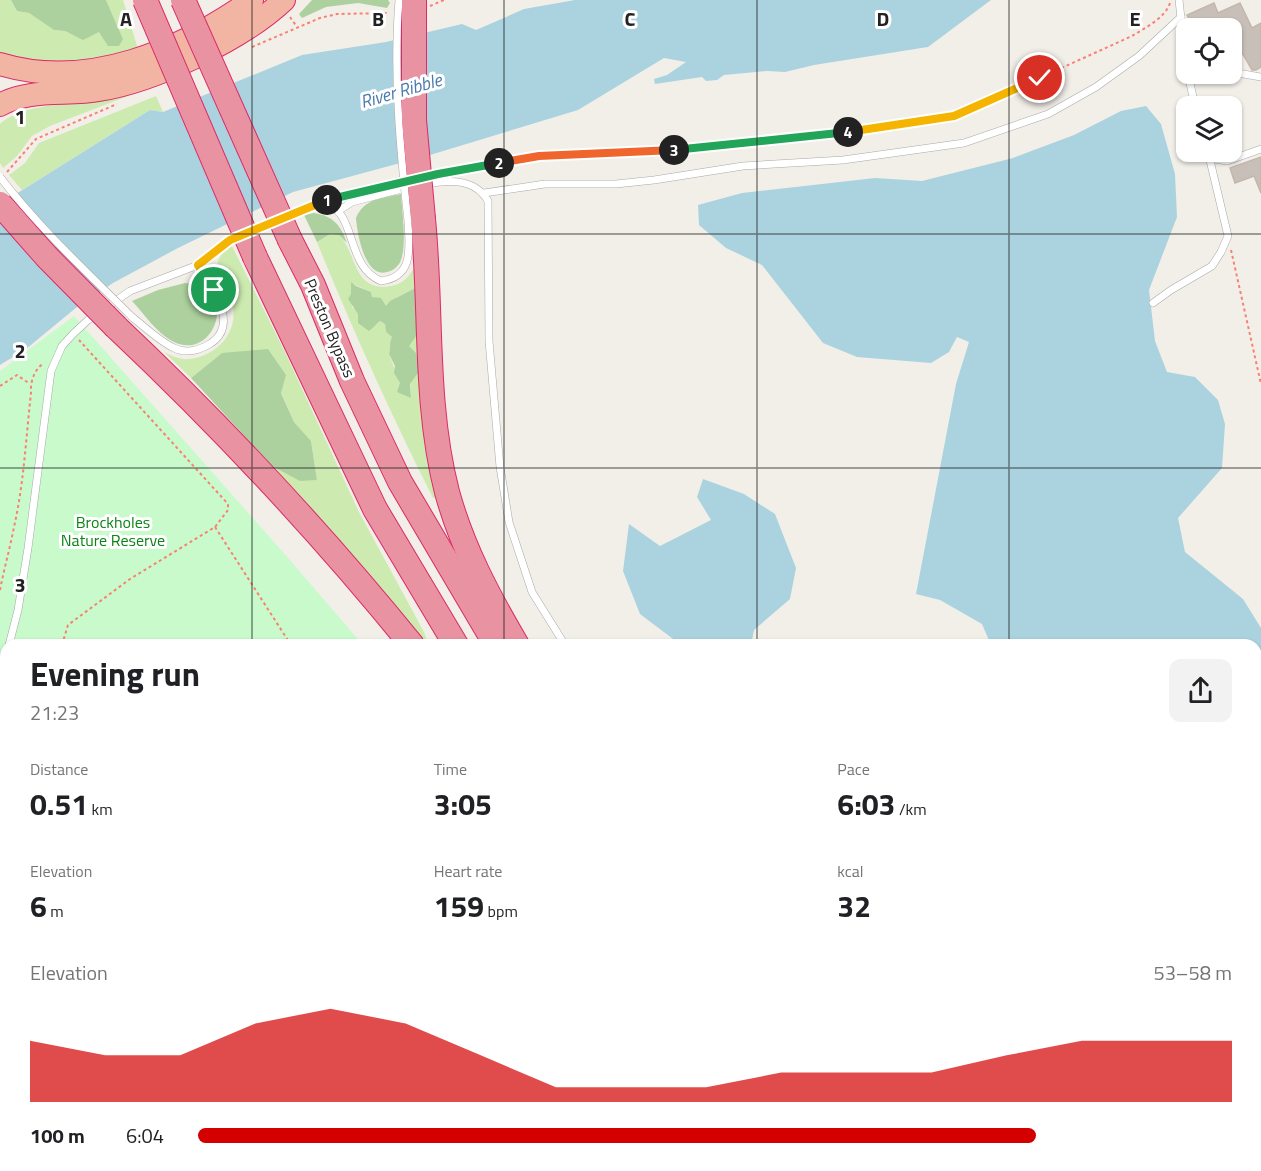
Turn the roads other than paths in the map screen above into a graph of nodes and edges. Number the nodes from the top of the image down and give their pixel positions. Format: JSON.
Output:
{"nodes":[{"id":1,"x":145,"y":0,"type":"edge"},
{"id":2,"x":183,"y":0,"type":"edge"},
{"id":3,"x":252,"y":0,"type":"edge"},
{"id":4,"x":284,"y":0,"type":"edge"},
{"id":5,"x":399,"y":0,"type":"edge"},
{"id":6,"x":414,"y":0,"type":"edge"},
{"id":7,"x":1179,"y":0,"type":"edge"},
{"id":8,"x":1181,"y":17,"type":"joint"},
{"id":9,"x":0,"y":63,"type":"edge"},
{"id":10,"x":1242,"y":74,"type":"edge"},
{"id":11,"x":1261,"y":77,"type":"edge"},
{"id":12,"x":0,"y":105,"type":"edge"},
{"id":13,"x":1261,"y":149,"type":"edge"},
{"id":14,"x":1242,"y":156,"type":"edge"},
{"id":15,"x":1211,"y":162,"type":"edge"},
{"id":16,"x":438,"y":174,"type":"road end"},
{"id":17,"x":0,"y":177,"type":"edge"},
{"id":18,"x":484,"y":193,"type":"junction"},
{"id":19,"x":319,"y":203,"type":"junction"},
{"id":20,"x":0,"y":204,"type":"edge"},
{"id":21,"x":338,"y":211,"type":"junction"},
{"id":22,"x":416,"y":220,"type":"junction"},
{"id":23,"x":198,"y":265,"type":"junction"},
{"id":24,"x":1154,"y":303,"type":"dead end"},
{"id":25,"x":124,"y":322,"type":"junction"},
{"id":26,"x":11,"y":639,"type":"edge"},
{"id":27,"x":407,"y":639,"type":"edge"},
{"id":28,"x":452,"y":639,"type":"edge"},
{"id":29,"x":492,"y":639,"type":"edge"},
{"id":30,"x":513,"y":639,"type":"edge"},
{"id":31,"x":561,"y":639,"type":"edge"}],
"edges":[{"from":1,"to":28,"type":"highway","bridge":true},
{"from":2,"to":29,"type":"highway","name":"Preston Bypass","bridge":true},
{"from":3,"to":9,"type":"highway"},
{"from":4,"to":12,"type":"highway"},
{"from":5,"to":22,"type":"lane","bridge":true},
{"from":6,"to":22,"type":"highway","bridge":true},
{"from":7,"to":8,"type":"lane"},
{"from":8,"to":18,"type":"lane"},
{"from":10,"to":11,"type":"lane"},
{"from":13,"to":14,"type":"lane"},
{"from":15,"to":24,"type":"lane"},
{"from":16,"to":19,"type":"lane"},
{"from":17,"to":25,"type":"lane","bridge":true},
{"from":18,"to":21,"type":"lane"},
{"from":18,"to":31,"type":"lane"},
{"from":19,"to":21,"type":"lane"},
{"from":19,"to":23,"type":"lane"},
{"from":20,"to":25,"type":"highway","bridge":true},
{"from":21,"to":22,"type":"lane"},
{"from":22,"to":30,"type":"highway"},
{"from":23,"to":25,"type":"lane"},
{"from":23,"to":26,"type":"lane"},
{"from":25,"to":27,"type":"highway"}]}
